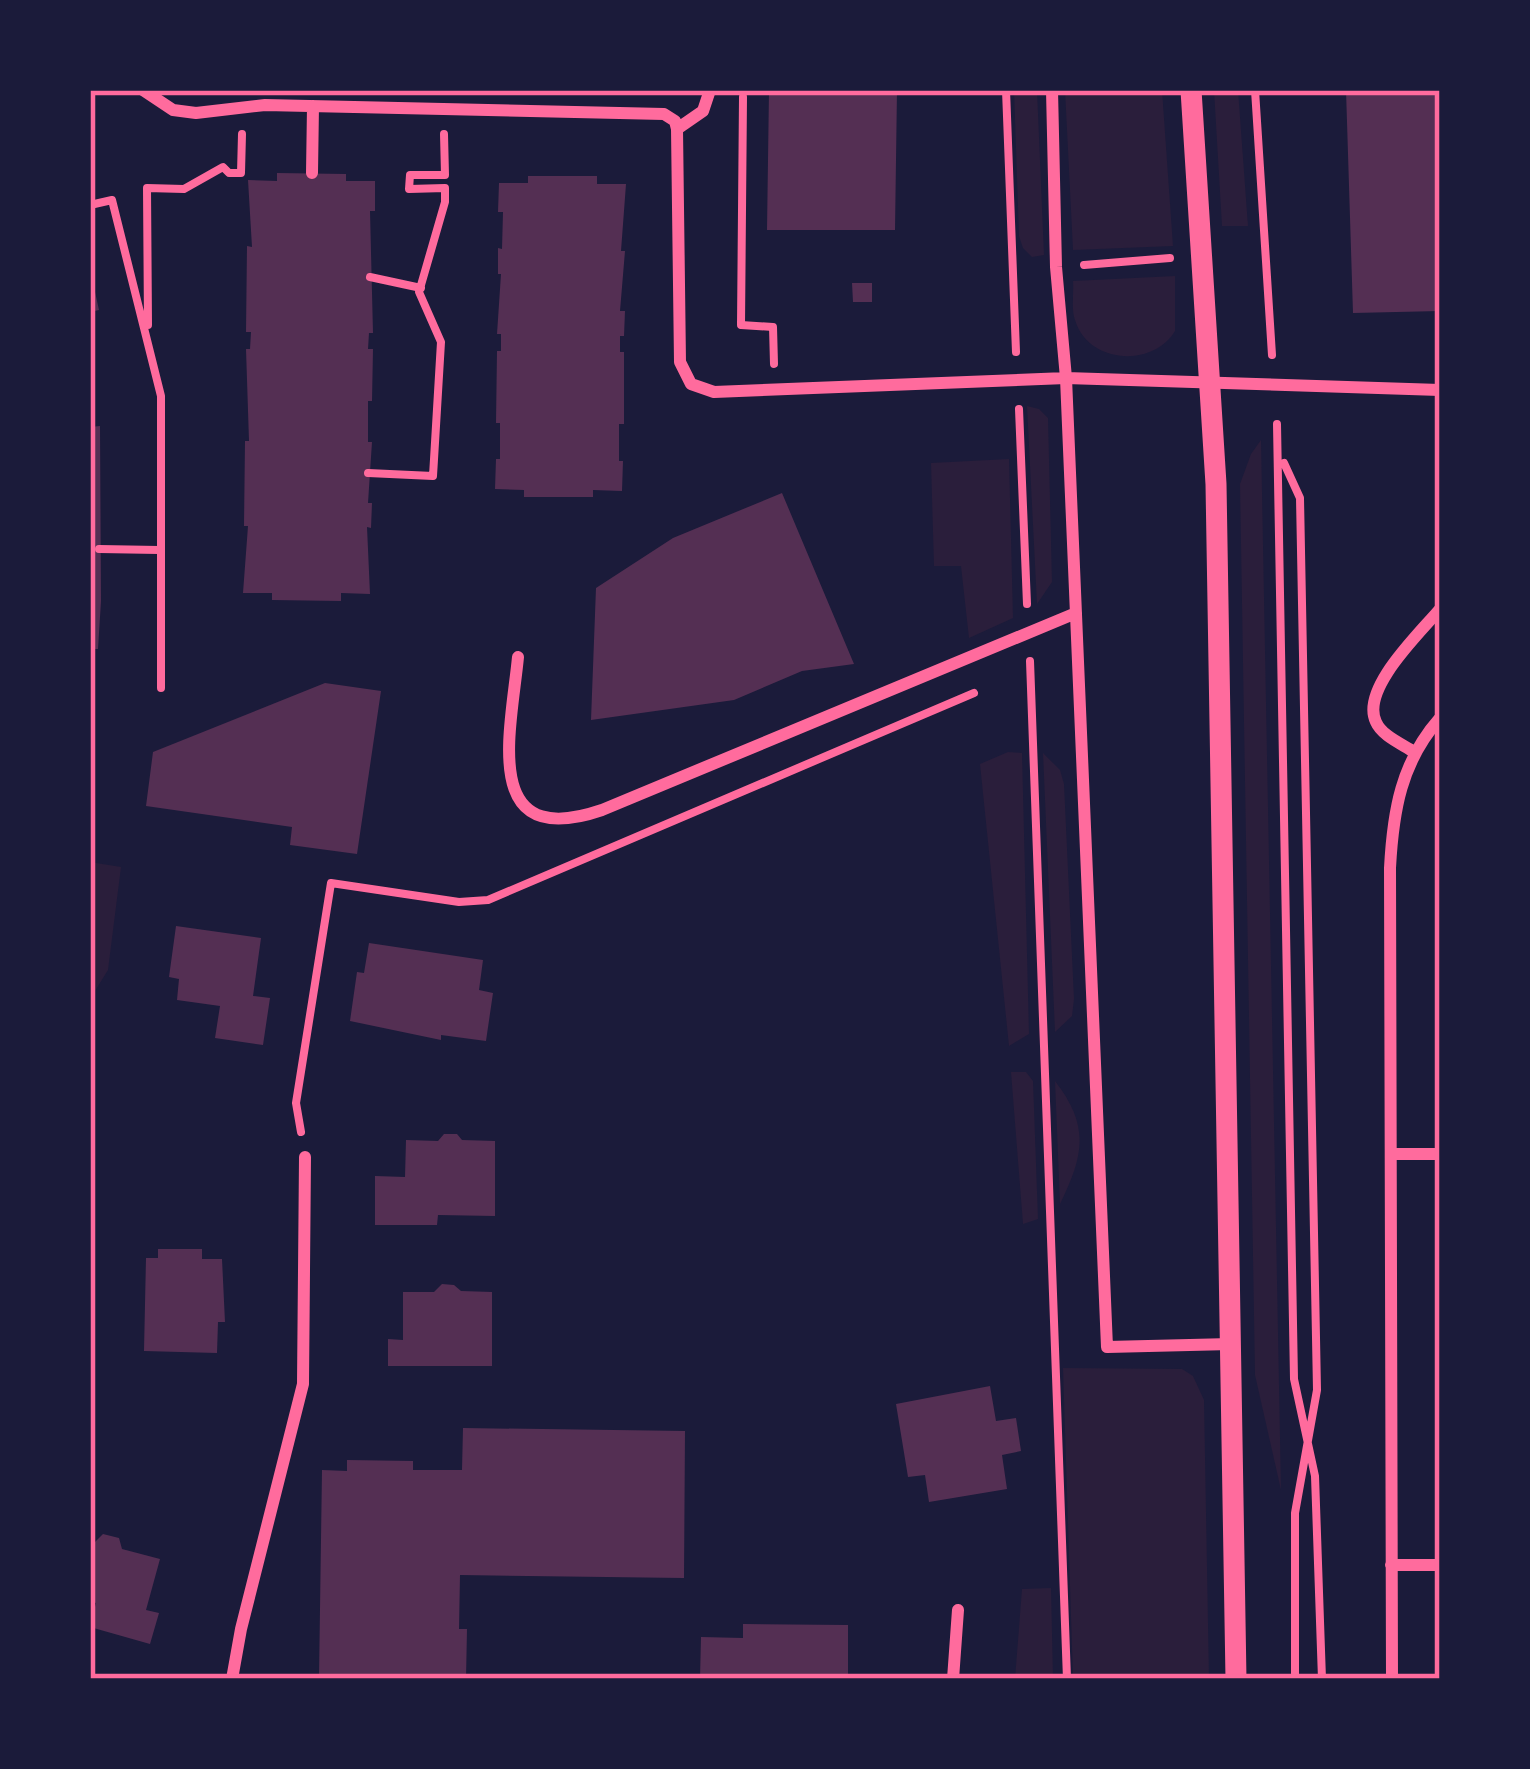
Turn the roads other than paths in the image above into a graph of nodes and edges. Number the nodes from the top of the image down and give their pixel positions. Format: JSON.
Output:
{"nodes":[{"id":1,"x":143,"y":90,"type":"edge"},
{"id":2,"x":710,"y":90,"type":"edge"},
{"id":3,"x":1052,"y":90,"type":"edge"},
{"id":4,"x":1191,"y":90,"type":"edge"},
{"id":5,"x":313,"y":106,"type":"junction"},
{"id":6,"x":677,"y":129,"type":"junction"},
{"id":7,"x":311,"y":173,"type":"dead end"},
{"id":8,"x":1066,"y":378,"type":"junction"},
{"id":9,"x":1211,"y":382,"type":"junction"},
{"id":10,"x":1440,"y":390,"type":"edge"},
{"id":11,"x":1440,"y":609,"type":"edge"},
{"id":12,"x":1076,"y":613,"type":"junction"},
{"id":13,"x":518,"y":657,"type":"dead end"},
{"id":14,"x":1440,"y":718,"type":"edge"},
{"id":15,"x":1414,"y":752,"type":"junction"},
{"id":16,"x":1391,"y":1154,"type":"junction"},
{"id":17,"x":1440,"y":1154,"type":"edge"},
{"id":18,"x":305,"y":1157,"type":"road end"},
{"id":19,"x":1232,"y":1344,"type":"junction"},
{"id":20,"x":1391,"y":1565,"type":"junction"},
{"id":21,"x":1440,"y":1565,"type":"edge"},
{"id":22,"x":958,"y":1610,"type":"dead end"},
{"id":23,"x":232,"y":1679,"type":"edge"},
{"id":24,"x":953,"y":1679,"type":"edge"},
{"id":25,"x":1236,"y":1679,"type":"edge"},
{"id":26,"x":1392,"y":1679,"type":"edge"}],
"edges":[{"from":1,"to":5,"type":"street"},
{"from":2,"to":6,"type":"street"},
{"from":3,"to":8,"type":"street"},
{"from":4,"to":9,"type":"street"},
{"from":5,"to":6,"type":"street"},
{"from":5,"to":7,"type":"street"},
{"from":6,"to":8,"type":"street"},
{"from":8,"to":9,"type":"street"},
{"from":8,"to":12,"type":"street"},
{"from":9,"to":10,"type":"street"},
{"from":9,"to":19,"type":"street"},
{"from":11,"to":15,"type":"street"},
{"from":12,"to":13,"type":"street"},
{"from":12,"to":19,"type":"street"},
{"from":14,"to":15,"type":"street"},
{"from":15,"to":16,"type":"street"},
{"from":16,"to":17,"type":"street"},
{"from":16,"to":20,"type":"street"},
{"from":18,"to":23,"type":"street"},
{"from":19,"to":25,"type":"street"},
{"from":20,"to":21,"type":"street"},
{"from":20,"to":26,"type":"street"},
{"from":22,"to":24,"type":"street"}]}
